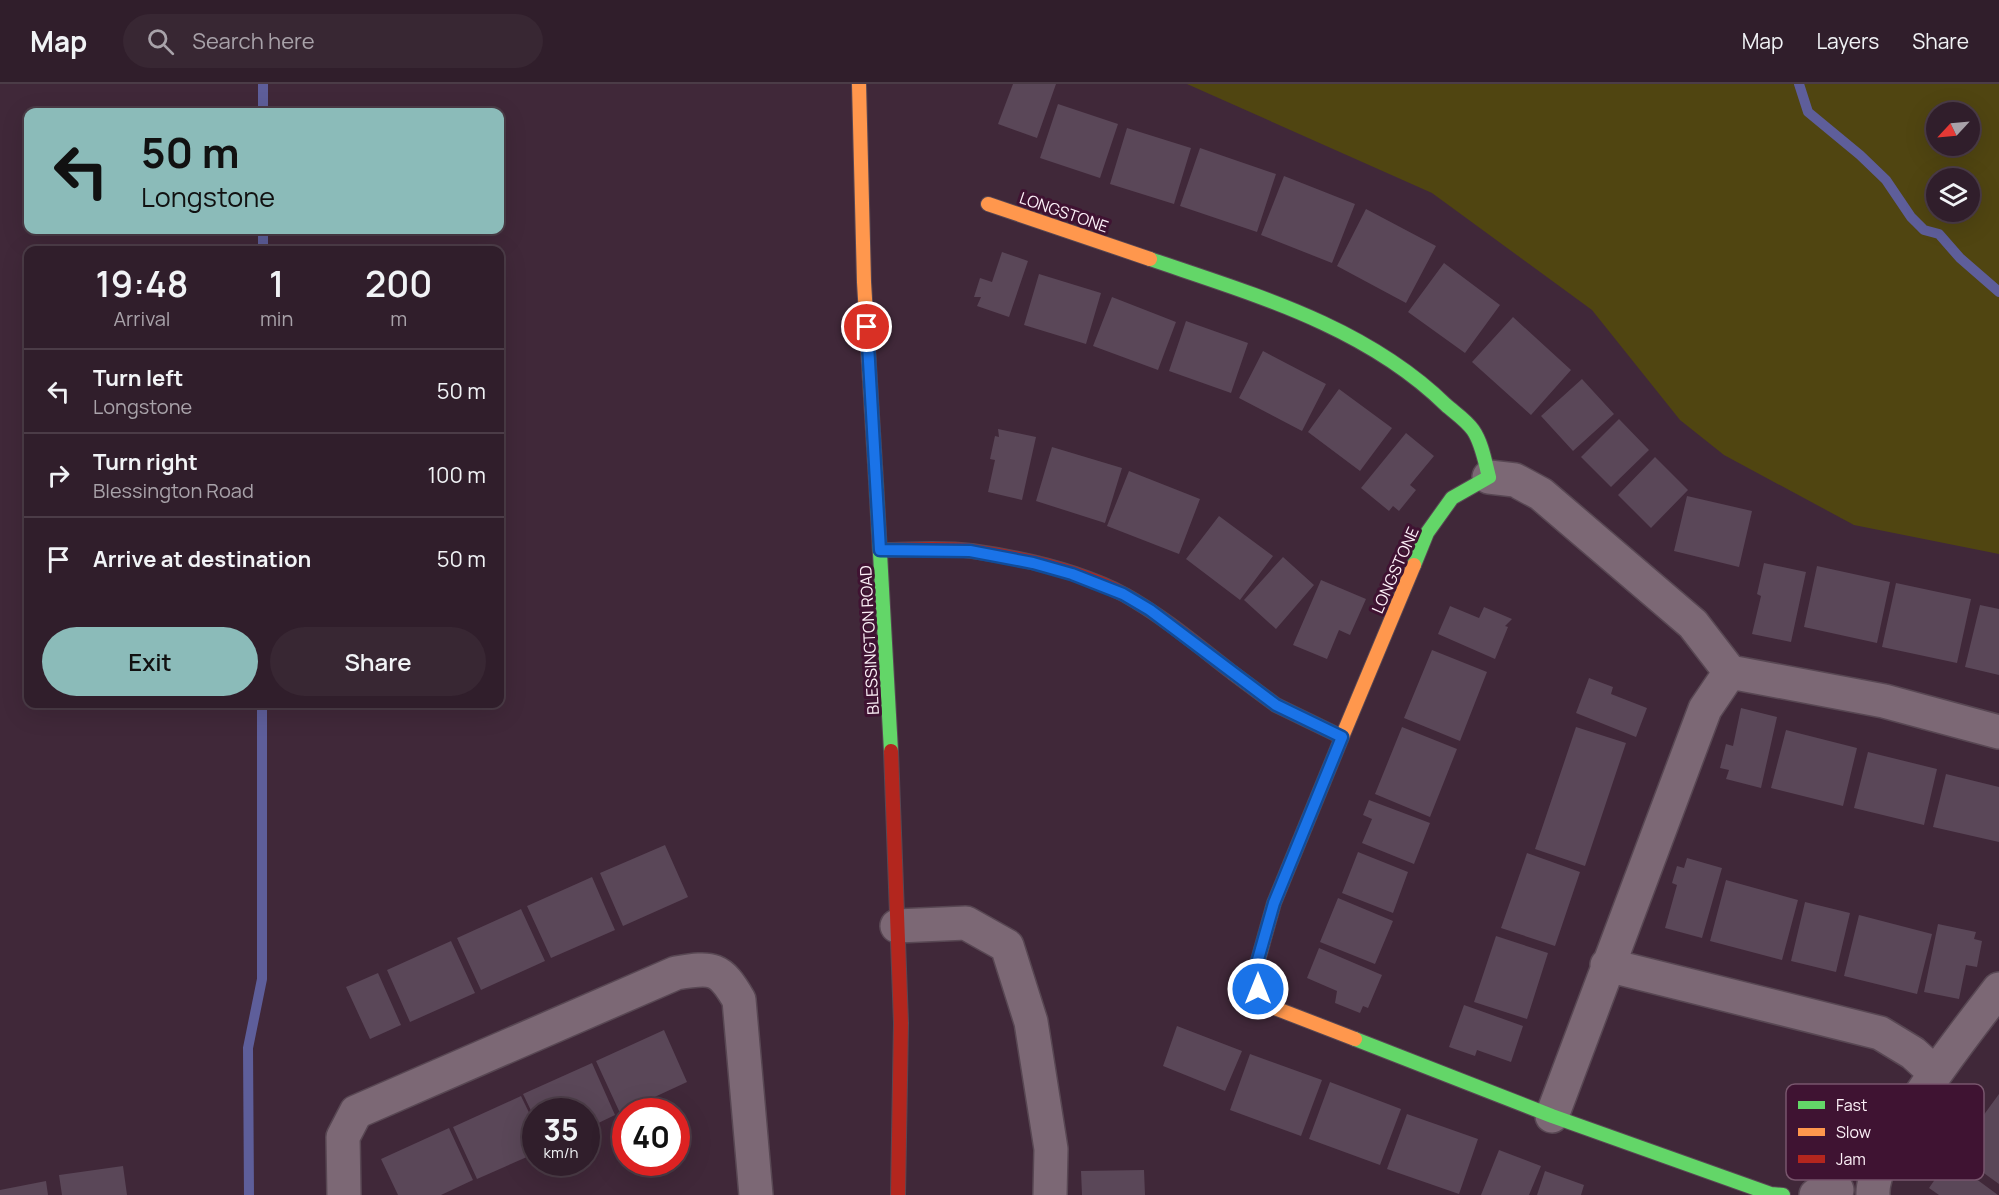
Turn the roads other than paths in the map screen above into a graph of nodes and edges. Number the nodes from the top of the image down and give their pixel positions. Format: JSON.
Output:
{"nodes":[{"id":1,"x":859,"y":84,"type":"edge"},
{"id":2,"x":988,"y":204,"type":"dead end"},
{"id":3,"x":1489,"y":477,"type":"junction"},
{"id":4,"x":880,"y":550,"type":"junction"},
{"id":5,"x":1730,"y":672,"type":"junction"},
{"id":6,"x":1999,"y":732,"type":"edge"},
{"id":7,"x":1342,"y":737,"type":"junction"},
{"id":8,"x":897,"y":926,"type":"junction"},
{"id":9,"x":1607,"y":965,"type":"junction"},
{"id":10,"x":1999,"y":989,"type":"edge"},
{"id":11,"x":1934,"y":1072,"type":"junction"},
{"id":12,"x":1927,"y":1084,"type":"edge"},
{"id":13,"x":1552,"y":1116,"type":"junction"},
{"id":14,"x":1875,"y":1180,"type":"edge"},
{"id":15,"x":344,"y":1195,"type":"edge"},
{"id":16,"x":756,"y":1195,"type":"edge"},
{"id":17,"x":898,"y":1195,"type":"edge"},
{"id":18,"x":1050,"y":1195,"type":"edge"},
{"id":19,"x":1783,"y":1195,"type":"edge"},
{"id":20,"x":1873,"y":1195,"type":"edge"}],
"edges":[{"from":1,"to":4,"type":"street","name":"BLESSINGTON ROAD"},
{"from":2,"to":3,"type":"street","name":"LONGSTONE"},
{"from":3,"to":5,"type":"street"},
{"from":3,"to":7,"type":"street","name":"LONGSTONE"},
{"from":4,"to":7,"type":"street"},
{"from":4,"to":8,"type":"street","name":"BLESSINGTON ROAD"},
{"from":5,"to":6,"type":"street"},
{"from":5,"to":9,"type":"street"},
{"from":7,"to":13,"type":"street","name":"LONGSTONE"},
{"from":8,"to":17,"type":"street","name":"BLESSINGTON ROAD"},
{"from":8,"to":18,"type":"street"},
{"from":9,"to":11,"type":"street"},
{"from":9,"to":13,"type":"street"},
{"from":10,"to":11,"type":"street"},
{"from":11,"to":12,"type":"street"},
{"from":13,"to":19,"type":"street","name":"LONGSTONE"},
{"from":14,"to":20,"type":"street"},
{"from":15,"to":16,"type":"street"}]}
